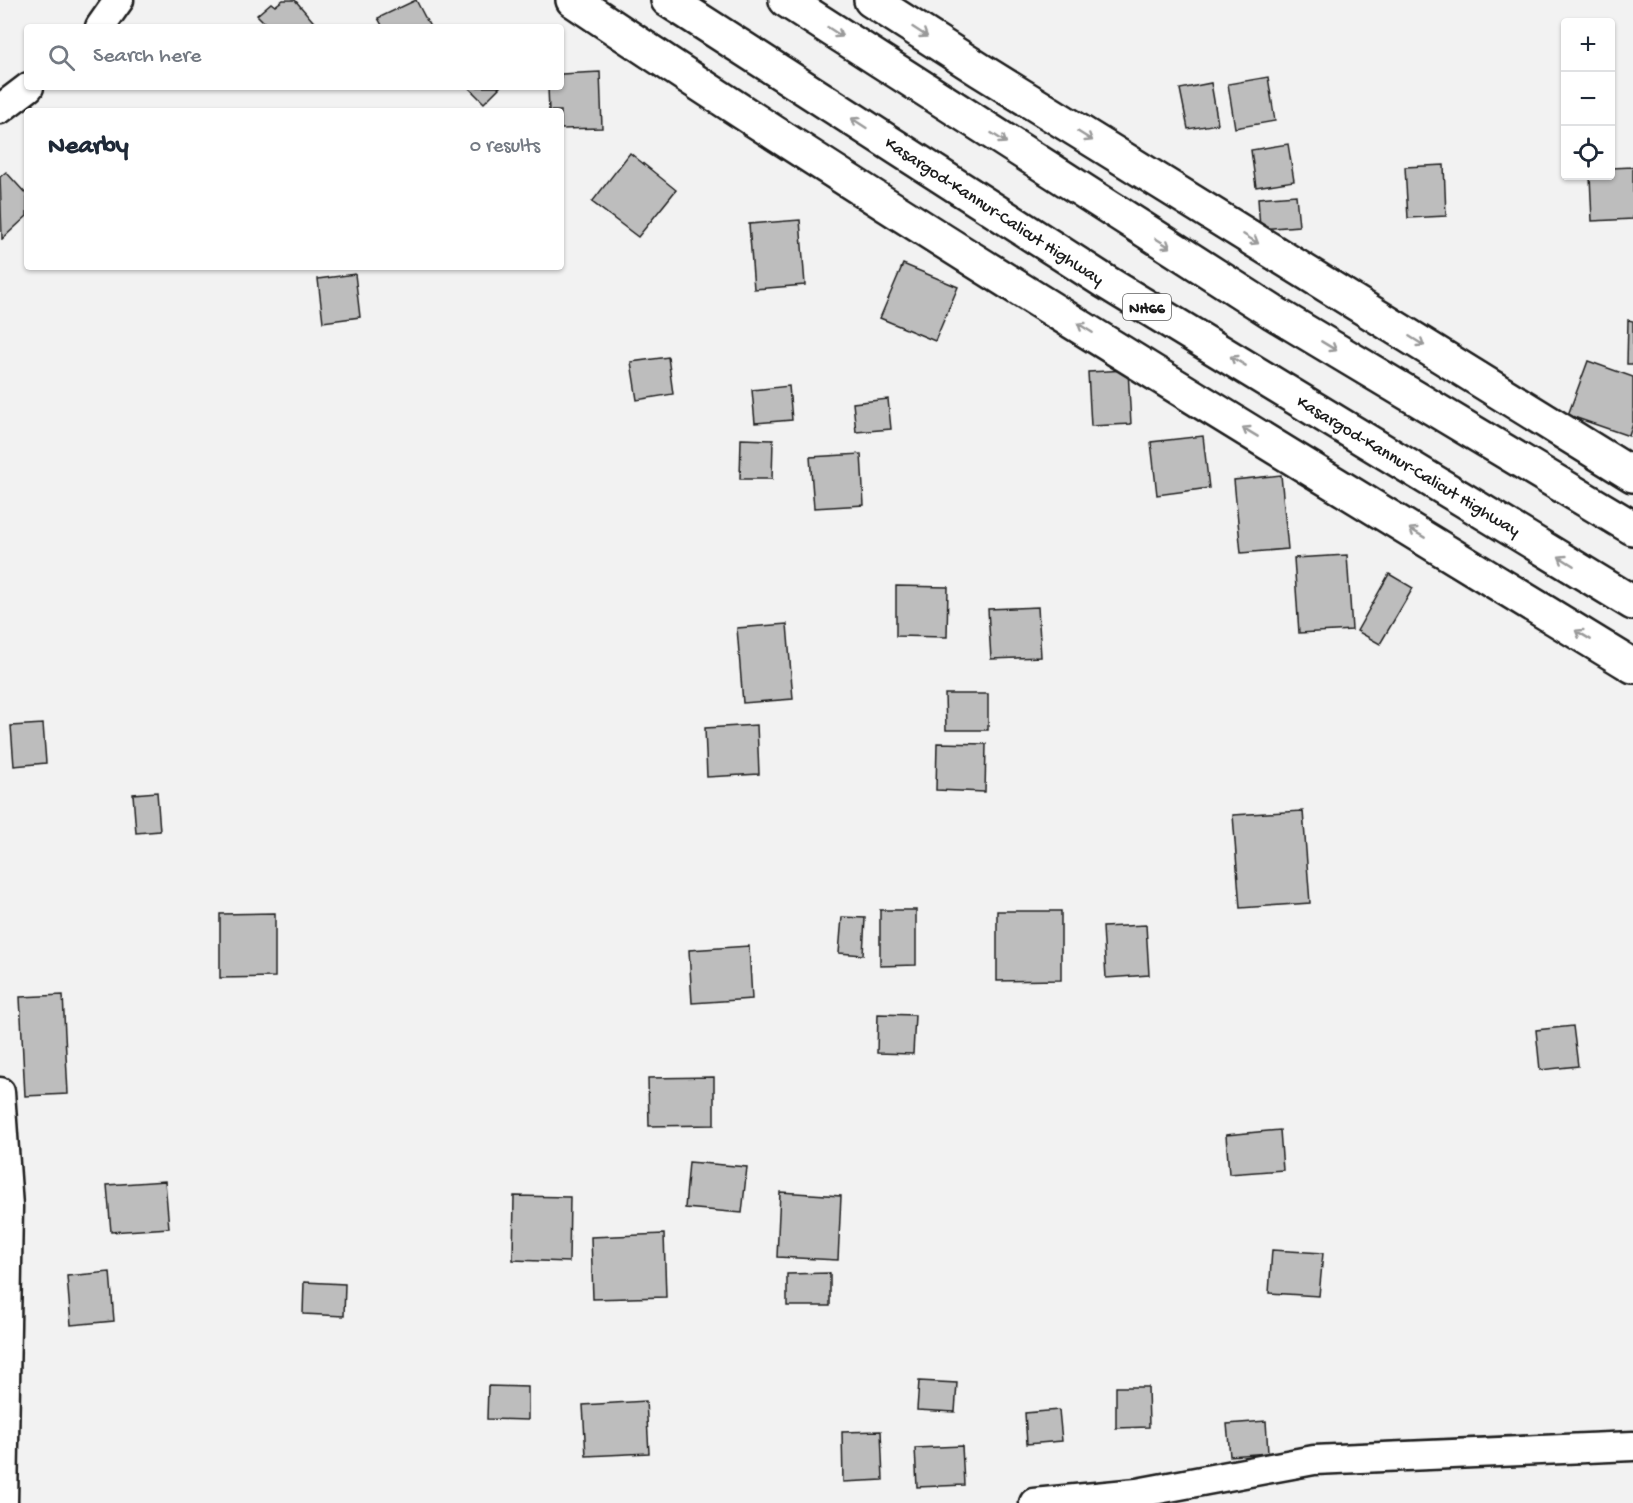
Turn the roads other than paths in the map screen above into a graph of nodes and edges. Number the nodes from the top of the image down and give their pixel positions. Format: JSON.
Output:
{"nodes":[{"id":1,"x":119,"y":0,"type":"edge"},
{"id":2,"x":573,"y":0,"type":"edge"},
{"id":3,"x":668,"y":0,"type":"edge"},
{"id":4,"x":786,"y":0,"type":"edge"},
{"id":5,"x":871,"y":0,"type":"edge"},
{"id":6,"x":102,"y":24,"type":"edge"},
{"id":7,"x":25,"y":90,"type":"edge"},
{"id":8,"x":0,"y":109,"type":"edge"},
{"id":9,"x":1633,"y":475,"type":"edge"},
{"id":10,"x":1633,"y":528,"type":"edge"},
{"id":11,"x":1633,"y":603,"type":"edge"},
{"id":12,"x":1633,"y":666,"type":"edge"},
{"id":13,"x":0,"y":1092,"type":"edge"},
{"id":14,"x":1633,"y":1446,"type":"edge"},
{"id":15,"x":3,"y":1503,"type":"edge"},
{"id":16,"x":1034,"y":1503,"type":"edge"}],
"edges":[{"from":1,"to":6,"type":"street"},
{"from":12,"to":2,"type":"main road","one_way":true},
{"from":11,"to":3,"type":"main road","name":"Kasargod-Kannur-Calicut Highway","number":"NH66","one_way":true},
{"from":4,"to":10,"type":"main road","one_way":true},
{"from":5,"to":9,"type":"main road","one_way":true},
{"from":7,"to":8,"type":"street"},
{"from":13,"to":15,"type":"street"},
{"from":14,"to":16,"type":"street"}]}
